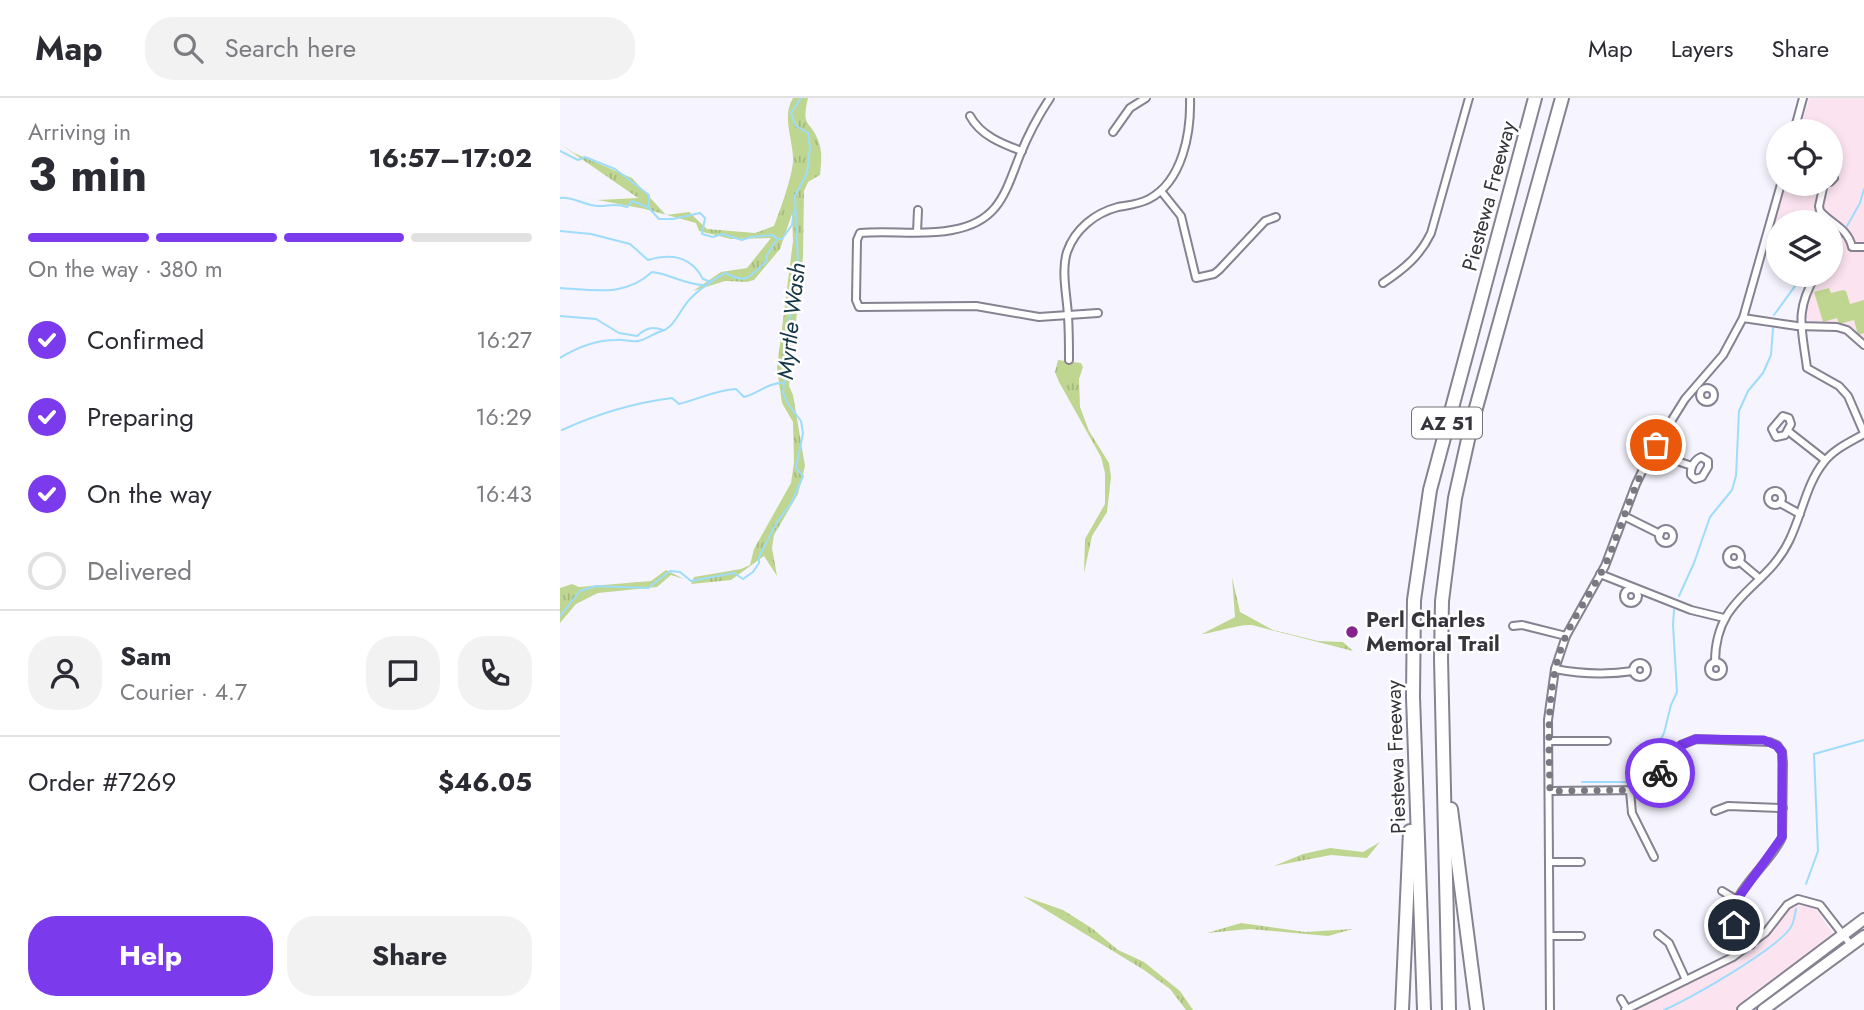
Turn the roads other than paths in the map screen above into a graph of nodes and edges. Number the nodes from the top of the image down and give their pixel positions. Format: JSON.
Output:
{"nodes":[{"id":1,"x":1050,"y":98,"type":"edge"},
{"id":2,"x":1146,"y":98,"type":"edge"},
{"id":3,"x":1190,"y":98,"type":"edge"},
{"id":4,"x":1469,"y":98,"type":"edge"},
{"id":5,"x":1535,"y":98,"type":"edge"},
{"id":6,"x":1562,"y":98,"type":"edge"},
{"id":7,"x":1803,"y":98,"type":"edge"},
{"id":8,"x":971,"y":116,"type":"dead end"},
{"id":9,"x":1797,"y":119,"type":"edge"},
{"id":10,"x":1113,"y":132,"type":"dead end"},
{"id":11,"x":1022,"y":151,"type":"junction"},
{"id":12,"x":1161,"y":191,"type":"junction"},
{"id":13,"x":1777,"y":196,"type":"edge"},
{"id":14,"x":1822,"y":196,"type":"edge"},
{"id":15,"x":918,"y":210,"type":"dead end"},
{"id":16,"x":1276,"y":216,"type":"dead end"},
{"id":17,"x":917,"y":232,"type":"junction"},
{"id":18,"x":1864,"y":247,"type":"edge"},
{"id":19,"x":1383,"y":283,"type":"dead end"},
{"id":20,"x":1809,"y":287,"type":"edge"},
{"id":21,"x":1098,"y":313,"type":"dead end"},
{"id":22,"x":1068,"y":316,"type":"junction"},
{"id":23,"x":1743,"y":318,"type":"junction"},
{"id":24,"x":1802,"y":326,"type":"junction"},
{"id":25,"x":1864,"y":345,"type":"edge"},
{"id":26,"x":1069,"y":360,"type":"dead end"},
{"id":27,"x":1788,"y":431,"type":"dead end"},
{"id":28,"x":1864,"y":434,"type":"edge"},
{"id":29,"x":1654,"y":449,"type":"junction"},
{"id":30,"x":1825,"y":460,"type":"junction"},
{"id":31,"x":1692,"y":466,"type":"dead end"},
{"id":32,"x":1780,"y":503,"type":"dead end"},
{"id":33,"x":1800,"y":513,"type":"junction"},
{"id":34,"x":1624,"y":516,"type":"junction"},
{"id":35,"x":1660,"y":534,"type":"dead end"},
{"id":36,"x":1740,"y":562,"type":"dead end"},
{"id":37,"x":1600,"y":574,"type":"junction"},
{"id":38,"x":1759,"y":578,"type":"junction"},
{"id":39,"x":1724,"y":618,"type":"junction"},
{"id":40,"x":1513,"y":626,"type":"dead end"},
{"id":41,"x":1566,"y":636,"type":"junction"},
{"id":42,"x":1715,"y":662,"type":"dead end"},
{"id":43,"x":1555,"y":668,"type":"junction"},
{"id":44,"x":1633,"y":671,"type":"dead end"},
{"id":45,"x":1549,"y":741,"type":"junction"},
{"id":46,"x":1607,"y":741,"type":"dead end"},
{"id":47,"x":1443,"y":752,"type":"junction"},
{"id":48,"x":1415,"y":757,"type":"junction"},
{"id":49,"x":1550,"y":791,"type":"junction"},
{"id":50,"x":1630,"y":791,"type":"junction"},
{"id":51,"x":1783,"y":808,"type":"junction"},
{"id":52,"x":1715,"y":811,"type":"dead end"},
{"id":53,"x":1654,"y":858,"type":"dead end"},
{"id":54,"x":1550,"y":862,"type":"junction"},
{"id":55,"x":1581,"y":862,"type":"dead end"},
{"id":56,"x":1722,"y":891,"type":"dead end"},
{"id":57,"x":1737,"y":900,"type":"junction"},
{"id":58,"x":1864,"y":919,"type":"edge"},
{"id":59,"x":1658,"y":933,"type":"dead end"},
{"id":60,"x":1842,"y":934,"type":"junction"},
{"id":61,"x":1550,"y":936,"type":"junction"},
{"id":62,"x":1581,"y":936,"type":"dead end"},
{"id":63,"x":1864,"y":936,"type":"edge"},
{"id":64,"x":1751,"y":945,"type":"junction"},
{"id":65,"x":1851,"y":945,"type":"junction"},
{"id":66,"x":1686,"y":980,"type":"junction"},
{"id":67,"x":1621,"y":999,"type":"dead end"},
{"id":68,"x":1626,"y":1009,"type":"edge"},
{"id":69,"x":1402,"y":1010,"type":"edge"},
{"id":70,"x":1424,"y":1010,"type":"edge"},
{"id":71,"x":1449,"y":1010,"type":"edge"},
{"id":72,"x":1477,"y":1010,"type":"edge"},
{"id":73,"x":1550,"y":1010,"type":"edge"},
{"id":74,"x":1743,"y":1010,"type":"edge"},
{"id":75,"x":1763,"y":1010,"type":"edge"}],
"edges":[{"from":1,"to":11,"type":"street"},
{"from":2,"to":10,"type":"street"},
{"from":3,"to":12,"type":"street"},
{"from":4,"to":19,"type":"street"},
{"from":5,"to":48,"type":"highway","name":"Piestewa Freeway","number":"AZ 51"},
{"from":6,"to":47,"type":"highway","name":"Piestewa Freeway","number":"AZ 51"},
{"from":7,"to":9,"type":"street"},
{"from":8,"to":11,"type":"street"},
{"from":11,"to":17,"type":"street"},
{"from":12,"to":16,"type":"street"},
{"from":12,"to":22,"type":"street"},
{"from":13,"to":23,"type":"street"},
{"from":14,"to":18,"type":"street"},
{"from":15,"to":17,"type":"street"},
{"from":17,"to":22,"type":"street"},
{"from":20,"to":24,"type":"street"},
{"from":21,"to":22,"type":"street"},
{"from":22,"to":26,"type":"street"},
{"from":23,"to":24,"type":"street"},
{"from":23,"to":29,"type":"street"},
{"from":24,"to":25,"type":"street"},
{"from":24,"to":28,"type":"street"},
{"from":27,"to":30,"type":"street"},
{"from":28,"to":30,"type":"street"},
{"from":29,"to":31,"type":"street"},
{"from":29,"to":34,"type":"street"},
{"from":30,"to":33,"type":"street"},
{"from":32,"to":33,"type":"street"},
{"from":33,"to":38,"type":"street"},
{"from":34,"to":35,"type":"street"},
{"from":34,"to":37,"type":"street"},
{"from":36,"to":38,"type":"street"},
{"from":37,"to":39,"type":"street"},
{"from":37,"to":41,"type":"street"},
{"from":38,"to":39,"type":"street"},
{"from":39,"to":42,"type":"street"},
{"from":40,"to":41,"type":"street"},
{"from":41,"to":43,"type":"street"},
{"from":43,"to":44,"type":"street"},
{"from":43,"to":45,"type":"street"},
{"from":45,"to":46,"type":"street"},
{"from":45,"to":49,"type":"street"},
{"from":47,"to":71,"type":"highway","name":"Piestewa Freeway","number":"AZ 51"},
{"from":47,"to":72,"type":"highway"},
{"from":48,"to":69,"type":"highway"},
{"from":48,"to":70,"type":"highway","name":"Piestewa Freeway","number":"AZ 51"},
{"from":49,"to":50,"type":"street"},
{"from":49,"to":54,"type":"street"},
{"from":50,"to":51,"type":"street"},
{"from":50,"to":53,"type":"street"},
{"from":51,"to":52,"type":"street"},
{"from":51,"to":57,"type":"street"},
{"from":54,"to":55,"type":"street"},
{"from":54,"to":61,"type":"street"},
{"from":56,"to":57,"type":"street"},
{"from":57,"to":64,"type":"street"},
{"from":58,"to":60,"type":"main road"},
{"from":59,"to":66,"type":"street"},
{"from":60,"to":64,"type":"street"},
{"from":60,"to":65,"type":"street"},
{"from":60,"to":74,"type":"main road"},
{"from":61,"to":62,"type":"street"},
{"from":61,"to":73,"type":"street"},
{"from":63,"to":65,"type":"main road"},
{"from":64,"to":66,"type":"street"},
{"from":65,"to":75,"type":"main road"},
{"from":66,"to":68,"type":"street"},
{"from":67,"to":68,"type":"street"}]}
